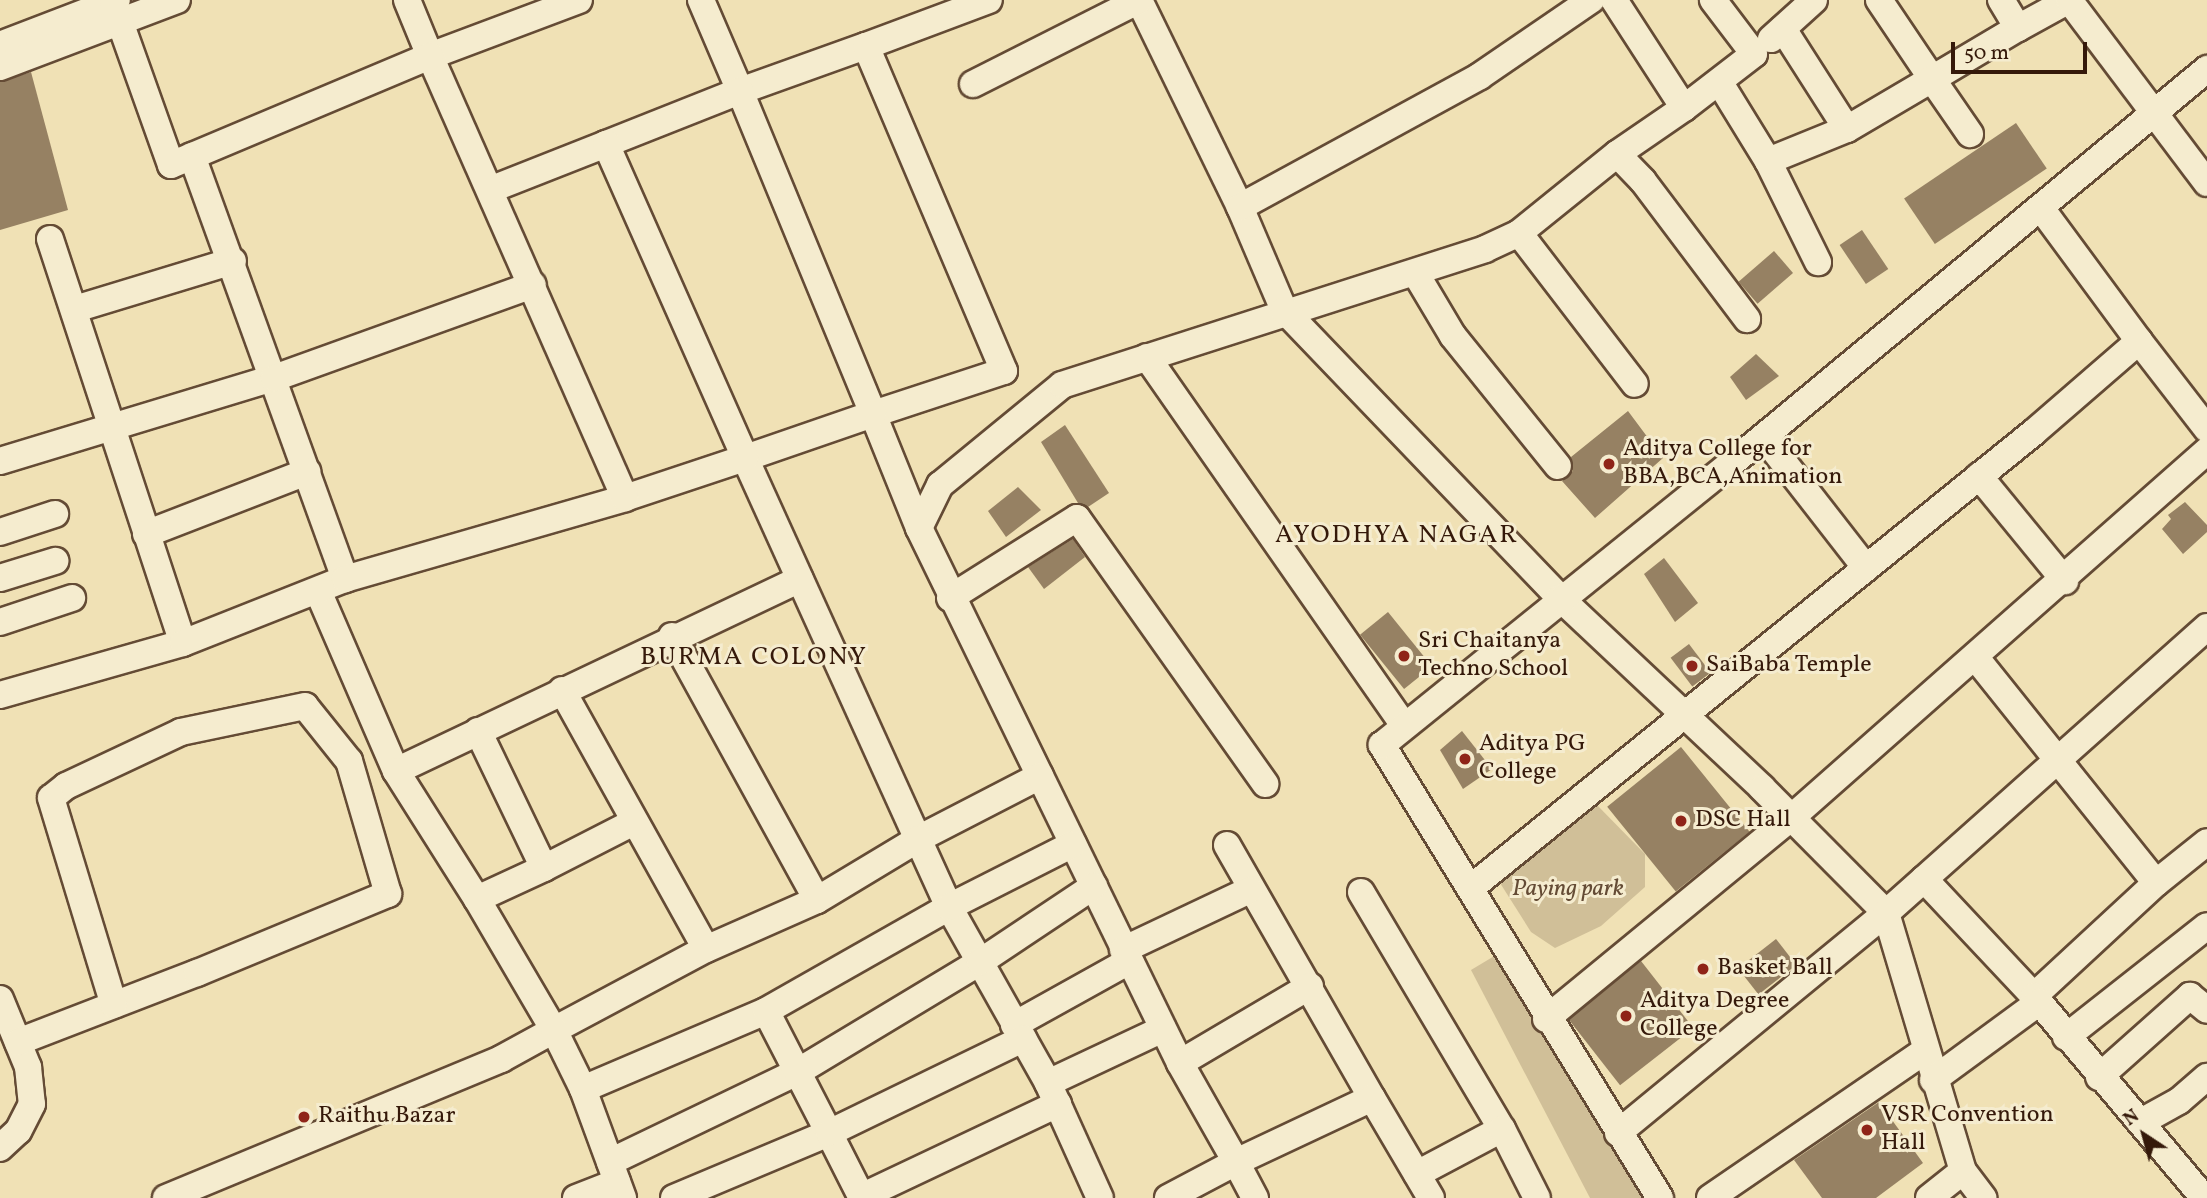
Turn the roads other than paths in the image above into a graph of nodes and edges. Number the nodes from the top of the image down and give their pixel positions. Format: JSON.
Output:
{"nodes":[{"id":1,"x":177,"y":0,"type":"edge"},
{"id":2,"x":407,"y":0,"type":"edge"},
{"id":3,"x":579,"y":0,"type":"edge"},
{"id":4,"x":701,"y":0,"type":"edge"},
{"id":5,"x":989,"y":0,"type":"edge"},
{"id":6,"x":1139,"y":0,"type":"edge"},
{"id":7,"x":1591,"y":0,"type":"edge"},
{"id":8,"x":1614,"y":0,"type":"edge"},
{"id":9,"x":1713,"y":0,"type":"edge"},
{"id":10,"x":1879,"y":0,"type":"edge"},
{"id":11,"x":2001,"y":0,"type":"edge"},
{"id":12,"x":1812,"y":1,"type":"edge"},
{"id":13,"x":82,"y":6,"type":"edge"},
{"id":14,"x":117,"y":9,"type":"edge"},
{"id":15,"x":2018,"y":28,"type":"junction"},
{"id":16,"x":1783,"y":29,"type":"junction"},
{"id":17,"x":0,"y":45,"type":"edge"},
{"id":18,"x":866,"y":46,"type":"junction"},
{"id":19,"x":1754,"y":54,"type":"junction"},
{"id":20,"x":430,"y":56,"type":"junction"},
{"id":21,"x":0,"y":67,"type":"edge"},
{"id":22,"x":2207,"y":69,"type":"edge"},
{"id":23,"x":1933,"y":79,"type":"junction"},
{"id":24,"x":972,"y":83,"type":"dead end"},
{"id":25,"x":1720,"y":83,"type":"junction"},
{"id":26,"x":740,"y":91,"type":"junction"},
{"id":27,"x":1684,"y":108,"type":"junction"},
{"id":28,"x":2154,"y":112,"type":"junction"},
{"id":29,"x":1847,"y":129,"type":"junction"},
{"id":30,"x":1970,"y":134,"type":"dead end"},
{"id":31,"x":606,"y":144,"type":"junction"},
{"id":32,"x":1617,"y":154,"type":"junction"},
{"id":33,"x":192,"y":156,"type":"junction"},
{"id":34,"x":1768,"y":160,"type":"junction"},
{"id":35,"x":2207,"y":183,"type":"edge"},
{"id":36,"x":492,"y":189,"type":"junction"},
{"id":37,"x":1240,"y":207,"type":"junction"},
{"id":38,"x":2040,"y":208,"type":"junction"},
{"id":39,"x":1519,"y":233,"type":"junction"},
{"id":40,"x":50,"y":239,"type":"dead end"},
{"id":41,"x":233,"y":261,"type":"junction"},
{"id":42,"x":1818,"y":262,"type":"dead end"},
{"id":43,"x":1416,"y":274,"type":"junction"},
{"id":44,"x":533,"y":285,"type":"junction"},
{"id":45,"x":75,"y":309,"type":"junction"},
{"id":46,"x":1284,"y":310,"type":"junction"},
{"id":47,"x":1747,"y":319,"type":"dead end"},
{"id":48,"x":2139,"y":341,"type":"junction"},
{"id":49,"x":1147,"y":357,"type":"junction"},
{"id":50,"x":1004,"y":371,"type":"junction"},
{"id":51,"x":274,"y":378,"type":"junction"},
{"id":52,"x":1634,"y":384,"type":"dead end"},
{"id":53,"x":1037,"y":404,"type":"junction"},
{"id":54,"x":873,"y":414,"type":"junction"},
{"id":55,"x":109,"y":429,"type":"junction"},
{"id":56,"x":2207,"y":429,"type":"edge"},
{"id":57,"x":1763,"y":437,"type":"junction"},
{"id":58,"x":2207,"y":451,"type":"edge"},
{"id":59,"x":745,"y":458,"type":"junction"},
{"id":60,"x":0,"y":461,"type":"edge"},
{"id":61,"x":1558,"y":467,"type":"dead end"},
{"id":62,"x":307,"y":472,"type":"junction"},
{"id":63,"x":1979,"y":476,"type":"junction"},
{"id":64,"x":625,"y":498,"type":"junction"},
{"id":65,"x":55,"y":514,"type":"dead end"},
{"id":66,"x":919,"y":528,"type":"junction"},
{"id":67,"x":0,"y":532,"type":"edge"},
{"id":68,"x":146,"y":534,"type":"junction"},
{"id":69,"x":55,"y":561,"type":"dead end"},
{"id":70,"x":1866,"y":568,"type":"junction"},
{"id":71,"x":0,"y":578,"type":"edge"},
{"id":72,"x":345,"y":579,"type":"junction"},
{"id":73,"x":800,"y":579,"type":"junction"},
{"id":74,"x":2065,"y":581,"type":"junction"},
{"id":75,"x":318,"y":591,"type":"junction"},
{"id":76,"x":72,"y":598,"type":"dead end"},
{"id":77,"x":950,"y":598,"type":"junction"},
{"id":78,"x":1560,"y":598,"type":"junction"},
{"id":79,"x":0,"y":622,"type":"edge"},
{"id":80,"x":2207,"y":627,"type":"edge"},
{"id":81,"x":672,"y":636,"type":"junction"},
{"id":82,"x":183,"y":643,"type":"junction"},
{"id":83,"x":1976,"y":658,"type":"junction"},
{"id":84,"x":562,"y":690,"type":"junction"},
{"id":85,"x":0,"y":695,"type":"edge"},
{"id":86,"x":1684,"y":716,"type":"junction"},
{"id":87,"x":1404,"y":726,"type":"junction"},
{"id":88,"x":478,"y":731,"type":"junction"},
{"id":89,"x":2060,"y":760,"type":"junction"},
{"id":90,"x":396,"y":771,"type":"junction"},
{"id":91,"x":1040,"y":776,"type":"junction"},
{"id":92,"x":1265,"y":784,"type":"dead end"},
{"id":93,"x":1791,"y":818,"type":"junction"},
{"id":94,"x":634,"y":822,"type":"junction"},
{"id":95,"x":918,"y":839,"type":"junction"},
{"id":96,"x":2207,"y":842,"type":"edge"},
{"id":97,"x":1073,"y":845,"type":"junction"},
{"id":98,"x":1227,"y":845,"type":"dead end"},
{"id":99,"x":544,"y":868,"type":"junction"},
{"id":100,"x":1924,"y":879,"type":"junction"},
{"id":101,"x":2156,"y":883,"type":"junction"},
{"id":102,"x":1094,"y":886,"type":"junction"},
{"id":103,"x":1472,"y":887,"type":"junction"},
{"id":104,"x":1250,"y":890,"type":"junction"},
{"id":105,"x":1361,"y":892,"type":"dead end"},
{"id":106,"x":477,"y":899,"type":"junction"},
{"id":107,"x":817,"y":900,"type":"junction"},
{"id":108,"x":949,"y":907,"type":"junction"},
{"id":109,"x":1886,"y":913,"type":"junction"},
{"id":110,"x":2207,"y":926,"type":"edge"},
{"id":111,"x":706,"y":949,"type":"junction"},
{"id":112,"x":1126,"y":955,"type":"junction"},
{"id":113,"x":980,"y":962,"type":"junction"},
{"id":114,"x":1310,"y":986,"type":"junction"},
{"id":115,"x":0,"y":999,"type":"edge"},
{"id":116,"x":2036,"y":999,"type":"junction"},
{"id":117,"x":114,"y":1005,"type":"junction"},
{"id":118,"x":2207,"y":1010,"type":"edge"},
{"id":119,"x":766,"y":1011,"type":"junction"},
{"id":120,"x":1546,"y":1019,"type":"junction"},
{"id":121,"x":1163,"y":1029,"type":"junction"},
{"id":122,"x":554,"y":1030,"type":"junction"},
{"id":123,"x":1019,"y":1032,"type":"junction"},
{"id":124,"x":2066,"y":1037,"type":"junction"},
{"id":125,"x":18,"y":1042,"type":"junction"},
{"id":126,"x":1925,"y":1051,"type":"junction"},
{"id":127,"x":1181,"y":1063,"type":"junction"},
{"id":128,"x":799,"y":1070,"type":"junction"},
{"id":129,"x":2099,"y":1077,"type":"junction"},
{"id":130,"x":2207,"y":1077,"type":"edge"},
{"id":131,"x":1933,"y":1080,"type":"junction"},
{"id":132,"x":583,"y":1088,"type":"junction"},
{"id":133,"x":1053,"y":1093,"type":"junction"},
{"id":134,"x":1372,"y":1098,"type":"junction"},
{"id":135,"x":2141,"y":1122,"type":"junction"},
{"id":136,"x":1502,"y":1129,"type":"junction"},
{"id":137,"x":829,"y":1133,"type":"junction"},
{"id":138,"x":1618,"y":1133,"type":"junction"},
{"id":139,"x":0,"y":1148,"type":"edge"},
{"id":140,"x":1236,"y":1162,"type":"junction"},
{"id":141,"x":1964,"y":1171,"type":"junction"},
{"id":142,"x":1417,"y":1174,"type":"junction"},
{"id":143,"x":617,"y":1181,"type":"edge"},
{"id":144,"x":166,"y":1198,"type":"edge"},
{"id":145,"x":576,"y":1198,"type":"edge"},
{"id":146,"x":674,"y":1198,"type":"edge"},
{"id":147,"x":862,"y":1198,"type":"edge"},
{"id":148,"x":1100,"y":1198,"type":"edge"},
{"id":149,"x":1168,"y":1198,"type":"edge"},
{"id":150,"x":1255,"y":1198,"type":"edge"},
{"id":151,"x":1431,"y":1198,"type":"edge"},
{"id":152,"x":1537,"y":1198,"type":"edge"},
{"id":153,"x":1660,"y":1198,"type":"edge"},
{"id":154,"x":1710,"y":1198,"type":"edge"},
{"id":155,"x":1929,"y":1198,"type":"edge"},
{"id":156,"x":1983,"y":1198,"type":"edge"},
{"id":157,"x":2204,"y":1198,"type":"edge"}],
"edges":[{"from":1,"to":14,"type":"street"},
{"from":2,"to":20,"type":"street"},
{"from":3,"to":20,"type":"street"},
{"from":4,"to":26,"type":"street"},
{"from":5,"to":18,"type":"street"},
{"from":6,"to":24,"type":"street"},
{"from":6,"to":37,"type":"street"},
{"from":7,"to":37,"type":"street"},
{"from":8,"to":27,"type":"street"},
{"from":9,"to":19,"type":"street"},
{"from":10,"to":23,"type":"street"},
{"from":11,"to":15,"type":"street"},
{"from":12,"to":16,"type":"street"},
{"from":13,"to":14,"type":"street"},
{"from":13,"to":17,"type":"street"},
{"from":14,"to":21,"type":"street"},
{"from":14,"to":33,"type":"street"},
{"from":15,"to":23,"type":"street"},
{"from":15,"to":28,"type":"street"},
{"from":16,"to":19,"type":"street"},
{"from":16,"to":29,"type":"street"},
{"from":18,"to":26,"type":"street"},
{"from":18,"to":50,"type":"street"},
{"from":19,"to":25,"type":"street"},
{"from":20,"to":33,"type":"street"},
{"from":20,"to":36,"type":"street"},
{"from":22,"to":28,"type":"street"},
{"from":23,"to":29,"type":"street"},
{"from":23,"to":30,"type":"street"},
{"from":25,"to":27,"type":"street"},
{"from":25,"to":34,"type":"street"},
{"from":26,"to":31,"type":"street"},
{"from":26,"to":54,"type":"street"},
{"from":27,"to":32,"type":"street"},
{"from":28,"to":35,"type":"street"},
{"from":28,"to":38,"type":"street"},
{"from":29,"to":34,"type":"street"},
{"from":31,"to":36,"type":"street"},
{"from":31,"to":59,"type":"street"},
{"from":32,"to":39,"type":"street"},
{"from":32,"to":47,"type":"street"},
{"from":33,"to":41,"type":"street"},
{"from":34,"to":42,"type":"street"},
{"from":36,"to":44,"type":"street"},
{"from":37,"to":46,"type":"street"},
{"from":38,"to":48,"type":"street"},
{"from":38,"to":57,"type":"street"},
{"from":39,"to":43,"type":"street"},
{"from":39,"to":52,"type":"street"},
{"from":40,"to":45,"type":"street"},
{"from":41,"to":45,"type":"street"},
{"from":41,"to":51,"type":"street"},
{"from":43,"to":46,"type":"street"},
{"from":43,"to":61,"type":"street"},
{"from":44,"to":51,"type":"street"},
{"from":44,"to":64,"type":"street"},
{"from":45,"to":55,"type":"street"},
{"from":46,"to":49,"type":"street"},
{"from":46,"to":78,"type":"street"},
{"from":48,"to":56,"type":"street"},
{"from":48,"to":63,"type":"street"},
{"from":49,"to":53,"type":"street"},
{"from":49,"to":87,"type":"street"},
{"from":50,"to":53,"type":"street"},
{"from":50,"to":54,"type":"street"},
{"from":51,"to":55,"type":"street"},
{"from":51,"to":62,"type":"street"},
{"from":53,"to":66,"type":"street"},
{"from":54,"to":59,"type":"street"},
{"from":54,"to":66,"type":"street"},
{"from":55,"to":60,"type":"street"},
{"from":55,"to":68,"type":"street"},
{"from":57,"to":70,"type":"street"},
{"from":57,"to":78,"type":"street"},
{"from":58,"to":74,"type":"street"},
{"from":59,"to":64,"type":"street"},
{"from":59,"to":73,"type":"street"},
{"from":62,"to":68,"type":"street"},
{"from":62,"to":72,"type":"street"},
{"from":63,"to":70,"type":"street"},
{"from":63,"to":74,"type":"street"},
{"from":64,"to":72,"type":"street"},
{"from":65,"to":67,"type":"street"},
{"from":66,"to":77,"type":"street"},
{"from":68,"to":82,"type":"street"},
{"from":69,"to":71,"type":"street"},
{"from":70,"to":86,"type":"street"},
{"from":72,"to":75,"type":"street"},
{"from":73,"to":81,"type":"street"},
{"from":73,"to":95,"type":"street"},
{"from":74,"to":83,"type":"street"},
{"from":75,"to":82,"type":"street"},
{"from":75,"to":90,"type":"street"},
{"from":76,"to":79,"type":"street"},
{"from":77,"to":91,"type":"street"},
{"from":77,"to":92,"type":"street"},
{"from":78,"to":86,"type":"street"},
{"from":78,"to":87,"type":"street"},
{"from":80,"to":89,"type":"street"},
{"from":81,"to":84,"type":"street"},
{"from":81,"to":107,"type":"street"},
{"from":82,"to":85,"type":"street"},
{"from":83,"to":89,"type":"street"},
{"from":83,"to":93,"type":"street"},
{"from":84,"to":88,"type":"street"},
{"from":84,"to":94,"type":"street"},
{"from":86,"to":93,"type":"street"},
{"from":86,"to":103,"type":"street"},
{"from":87,"to":103,"type":"street"},
{"from":88,"to":90,"type":"street"},
{"from":88,"to":99,"type":"street"},
{"from":89,"to":100,"type":"street"},
{"from":89,"to":101,"type":"street"},
{"from":90,"to":106,"type":"street"},
{"from":91,"to":95,"type":"street"},
{"from":91,"to":97,"type":"street"},
{"from":93,"to":109,"type":"street"},
{"from":93,"to":120,"type":"street"},
{"from":94,"to":99,"type":"street"},
{"from":94,"to":111,"type":"street"},
{"from":95,"to":107,"type":"street"},
{"from":95,"to":108,"type":"street"},
{"from":96,"to":101,"type":"street"},
{"from":97,"to":102,"type":"street"},
{"from":97,"to":108,"type":"street"},
{"from":98,"to":104,"type":"street"},
{"from":99,"to":106,"type":"street"},
{"from":100,"to":109,"type":"street"},
{"from":100,"to":116,"type":"street"},
{"from":101,"to":116,"type":"street"},
{"from":102,"to":112,"type":"street"},
{"from":102,"to":113,"type":"street"},
{"from":103,"to":120,"type":"street"},
{"from":104,"to":112,"type":"street"},
{"from":104,"to":114,"type":"street"},
{"from":105,"to":136,"type":"street"},
{"from":106,"to":122,"type":"street"},
{"from":107,"to":111,"type":"street"},
{"from":108,"to":113,"type":"street"},
{"from":108,"to":119,"type":"street"},
{"from":109,"to":126,"type":"street"},
{"from":109,"to":138,"type":"street"},
{"from":110,"to":124,"type":"street"},
{"from":111,"to":122,"type":"street"},
{"from":112,"to":121,"type":"street"},
{"from":112,"to":123,"type":"street"},
{"from":113,"to":123,"type":"street"},
{"from":113,"to":128,"type":"street"},
{"from":114,"to":127,"type":"street"},
{"from":114,"to":134,"type":"street"},
{"from":115,"to":125,"type":"street"},
{"from":116,"to":124,"type":"street"},
{"from":116,"to":131,"type":"street"},
{"from":117,"to":117,"type":"street"},
{"from":117,"to":125,"type":"street"},
{"from":118,"to":129,"type":"street"},
{"from":119,"to":128,"type":"street"},
{"from":119,"to":132,"type":"street"},
{"from":120,"to":138,"type":"street"},
{"from":121,"to":127,"type":"street"},
{"from":121,"to":133,"type":"street"},
{"from":122,"to":132,"type":"street"},
{"from":122,"to":144,"type":"street"},
{"from":123,"to":133,"type":"street"},
{"from":123,"to":137,"type":"street"},
{"from":124,"to":129,"type":"street"},
{"from":125,"to":139,"type":"street"},
{"from":126,"to":131,"type":"street"},
{"from":126,"to":154,"type":"street"},
{"from":127,"to":140,"type":"street"},
{"from":128,"to":137,"type":"street"},
{"from":128,"to":143,"type":"street"},
{"from":129,"to":135,"type":"street"},
{"from":130,"to":135,"type":"street"},
{"from":131,"to":141,"type":"street"},
{"from":132,"to":143,"type":"street"},
{"from":133,"to":147,"type":"street"},
{"from":133,"to":148,"type":"street"},
{"from":134,"to":140,"type":"street"},
{"from":134,"to":142,"type":"street"},
{"from":135,"to":157,"type":"street"},
{"from":136,"to":142,"type":"street"},
{"from":136,"to":152,"type":"street"},
{"from":137,"to":146,"type":"street"},
{"from":137,"to":147,"type":"street"},
{"from":138,"to":153,"type":"street"},
{"from":140,"to":149,"type":"street"},
{"from":140,"to":150,"type":"street"},
{"from":141,"to":155,"type":"street"},
{"from":141,"to":156,"type":"street"},
{"from":142,"to":151,"type":"street"},
{"from":143,"to":145,"type":"street"}]}
